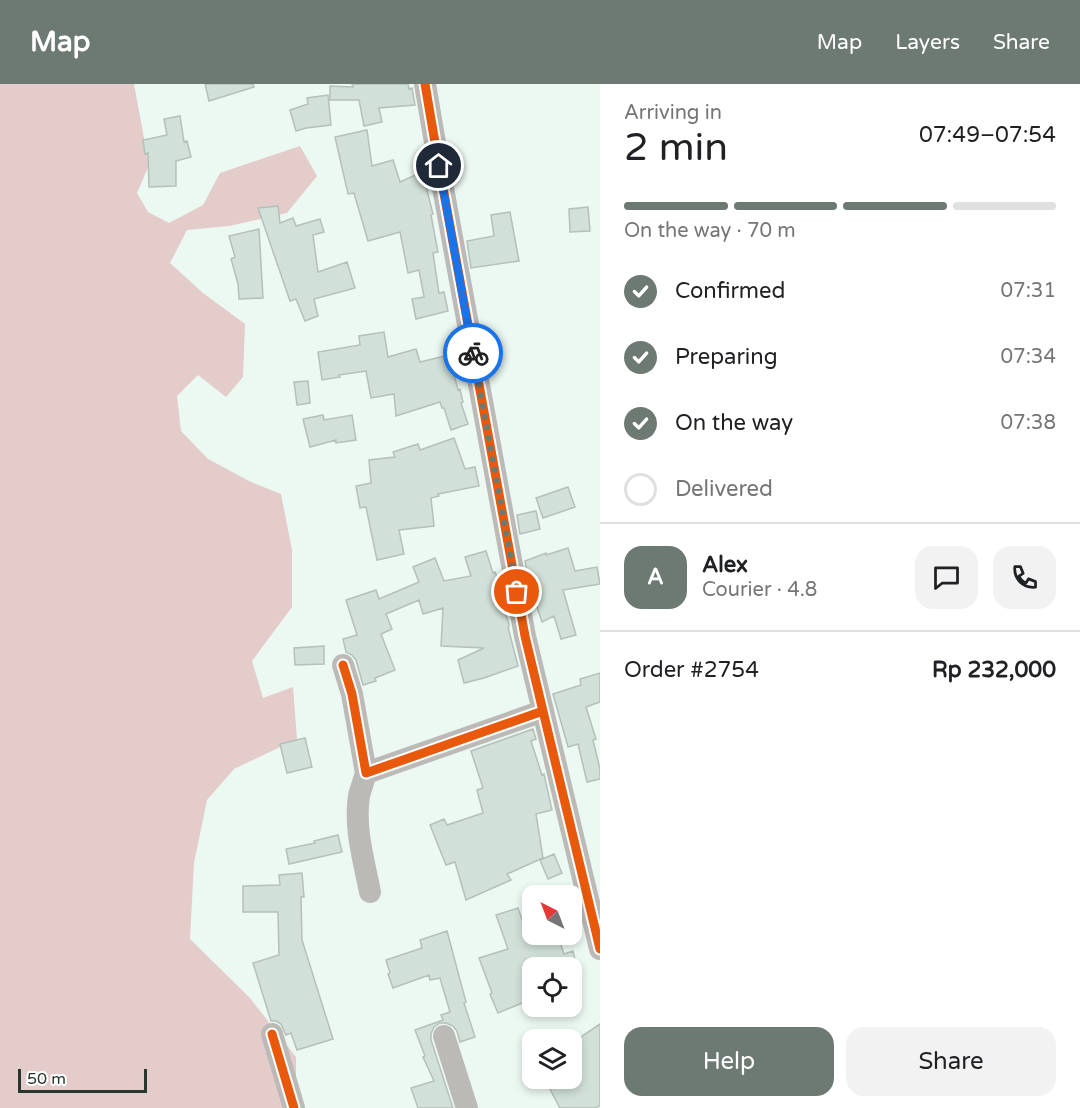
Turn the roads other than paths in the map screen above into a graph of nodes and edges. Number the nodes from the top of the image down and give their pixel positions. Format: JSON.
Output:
{"nodes":[{"id":1,"x":425,"y":84,"type":"edge"},
{"id":2,"x":343,"y":665,"type":"dead end"},
{"id":3,"x":543,"y":711,"type":"junction"},
{"id":4,"x":366,"y":773,"type":"junction"},
{"id":5,"x":370,"y":892,"type":"dead end"},
{"id":6,"x":600,"y":949,"type":"edge"},
{"id":7,"x":272,"y":1034,"type":"dead end"},
{"id":8,"x":444,"y":1036,"type":"dead end"},
{"id":9,"x":294,"y":1108,"type":"edge"},
{"id":10,"x":466,"y":1108,"type":"edge"}],
"edges":[{"from":1,"to":3,"type":"street"},
{"from":2,"to":4,"type":"street"},
{"from":3,"to":4,"type":"street"},
{"from":3,"to":6,"type":"street"},
{"from":4,"to":5,"type":"street"},
{"from":7,"to":9,"type":"street"},
{"from":8,"to":10,"type":"street"}]}
